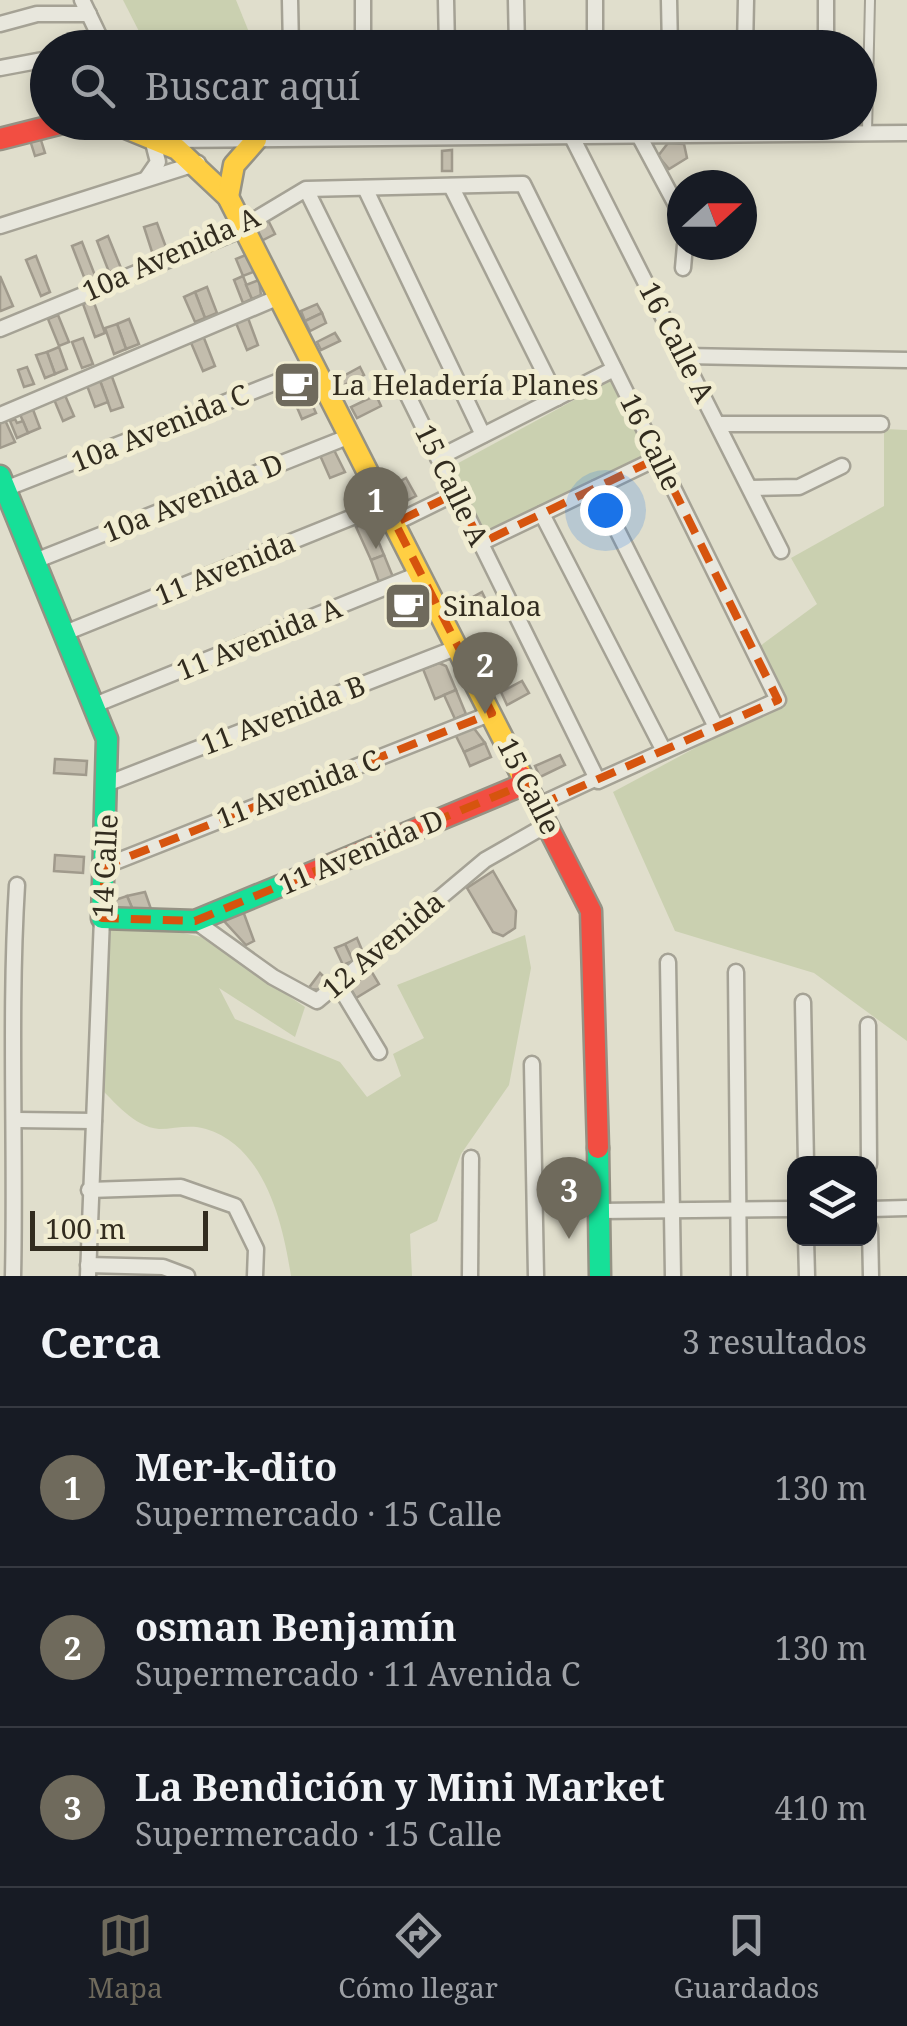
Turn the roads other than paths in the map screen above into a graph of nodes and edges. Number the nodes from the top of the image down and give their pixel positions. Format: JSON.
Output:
{"nodes":[{"id":1,"x":280,"y":0,"type":"edge"},
{"id":2,"x":290,"y":0,"type":"edge"},
{"id":3,"x":363,"y":0,"type":"edge"},
{"id":4,"x":438,"y":0,"type":"edge"},
{"id":5,"x":446,"y":0,"type":"edge"},
{"id":6,"x":516,"y":0,"type":"edge"},
{"id":7,"x":595,"y":0,"type":"edge"},
{"id":8,"x":669,"y":0,"type":"edge"},
{"id":9,"x":746,"y":0,"type":"edge"},
{"id":10,"x":826,"y":0,"type":"edge"},
{"id":11,"x":870,"y":0,"type":"edge"},
{"id":12,"x":86,"y":7,"type":"edge"},
{"id":13,"x":0,"y":24,"type":"edge"},
{"id":14,"x":290,"y":26,"type":"junction"},
{"id":15,"x":97,"y":30,"type":"edge"},
{"id":16,"x":290,"y":30,"type":"edge"},
{"id":17,"x":363,"y":30,"type":"edge"},
{"id":18,"x":438,"y":30,"type":"edge"},
{"id":19,"x":447,"y":30,"type":"edge"},
{"id":20,"x":517,"y":30,"type":"edge"},
{"id":21,"x":595,"y":30,"type":"edge"},
{"id":22,"x":670,"y":30,"type":"edge"},
{"id":23,"x":745,"y":30,"type":"edge"},
{"id":24,"x":826,"y":30,"type":"edge"},
{"id":25,"x":870,"y":30,"type":"edge"},
{"id":26,"x":30,"y":62,"type":"edge"},
{"id":27,"x":0,"y":68,"type":"edge"},
{"id":28,"x":30,"y":131,"type":"edge"},
{"id":29,"x":877,"y":132,"type":"edge"},
{"id":30,"x":907,"y":133,"type":"edge"},
{"id":31,"x":1,"y":138,"type":"edge"},
{"id":32,"x":159,"y":140,"type":"edge"},
{"id":33,"x":163,"y":140,"type":"edge"},
{"id":34,"x":249,"y":140,"type":"edge"},
{"id":35,"x":574,"y":140,"type":"edge"},
{"id":36,"x":641,"y":140,"type":"edge"},
{"id":37,"x":198,"y":164,"type":"junction"},
{"id":38,"x":146,"y":178,"type":"junction"},
{"id":39,"x":523,"y":184,"type":"joint"},
{"id":40,"x":451,"y":186,"type":"junction"},
{"id":41,"x":365,"y":188,"type":"junction"},
{"id":42,"x":667,"y":188,"type":"edge"},
{"id":43,"x":306,"y":189,"type":"junction"},
{"id":44,"x":228,"y":197,"type":"junction"},
{"id":45,"x":0,"y":226,"type":"edge"},
{"id":46,"x":243,"y":226,"type":"junction"},
{"id":47,"x":684,"y":260,"type":"edge"},
{"id":48,"x":683,"y":268,"type":"dead end"},
{"id":49,"x":280,"y":297,"type":"junction"},
{"id":50,"x":0,"y":329,"type":"edge"},
{"id":51,"x":685,"y":356,"type":"junction"},
{"id":52,"x":907,"y":360,"type":"edge"},
{"id":53,"x":315,"y":366,"type":"junction"},
{"id":54,"x":614,"y":369,"type":"junction"},
{"id":55,"x":557,"y":398,"type":"junction"},
{"id":56,"x":0,"y":414,"type":"edge"},
{"id":57,"x":718,"y":424,"type":"junction"},
{"id":58,"x":881,"y":424,"type":"dead end"},
{"id":59,"x":483,"y":435,"type":"junction"},
{"id":60,"x":350,"y":436,"type":"junction"},
{"id":61,"x":438,"y":458,"type":"junction"},
{"id":62,"x":658,"y":458,"type":"junction"},
{"id":63,"x":842,"y":466,"type":"dead end"},
{"id":64,"x":3,"y":483,"type":"edge"},
{"id":65,"x":596,"y":488,"type":"junction"},
{"id":66,"x":750,"y":488,"type":"junction"},
{"id":67,"x":456,"y":493,"type":"junction"},
{"id":68,"x":390,"y":513,"type":"junction"},
{"id":69,"x":542,"y":514,"type":"junction"},
{"id":70,"x":481,"y":544,"type":"junction"},
{"id":71,"x":781,"y":550,"type":"dead end"},
{"id":72,"x":35,"y":561,"type":"junction"},
{"id":73,"x":421,"y":574,"type":"junction"},
{"id":74,"x":65,"y":633,"type":"junction"},
{"id":75,"x":458,"y":647,"type":"junction"},
{"id":76,"x":97,"y":704,"type":"junction"},
{"id":77,"x":492,"y":713,"type":"junction"},
{"id":78,"x":716,"y":727,"type":"junction"},
{"id":79,"x":664,"y":750,"type":"junction"},
{"id":80,"x":597,"y":779,"type":"junction"},
{"id":81,"x":108,"y":783,"type":"junction"},
{"id":82,"x":528,"y":783,"type":"junction"},
{"id":83,"x":544,"y":815,"type":"junction"},
{"id":84,"x":105,"y":866,"type":"junction"},
{"id":85,"x":16,"y":884,"type":"dead end"},
{"id":86,"x":102,"y":918,"type":"junction"},
{"id":87,"x":195,"y":921,"type":"junction"},
{"id":88,"x":6,"y":957,"type":"edge"},
{"id":89,"x":668,"y":962,"type":"dead end"},
{"id":90,"x":736,"y":972,"type":"dead end"},
{"id":91,"x":338,"y":984,"type":"junction"},
{"id":92,"x":803,"y":1002,"type":"dead end"},
{"id":93,"x":868,"y":1025,"type":"dead end"},
{"id":94,"x":379,"y":1052,"type":"dead end"},
{"id":95,"x":532,"y":1064,"type":"dead end"},
{"id":96,"x":17,"y":1120,"type":"junction"},
{"id":97,"x":94,"y":1120,"type":"junction"},
{"id":98,"x":806,"y":1156,"type":"edge"},
{"id":99,"x":868,"y":1156,"type":"edge"},
{"id":100,"x":471,"y":1158,"type":"dead end"},
{"id":101,"x":90,"y":1190,"type":"junction"},
{"id":102,"x":877,"y":1208,"type":"edge"},
{"id":103,"x":907,"y":1208,"type":"edge"},
{"id":104,"x":787,"y":1209,"type":"edge"},
{"id":105,"x":738,"y":1210,"type":"junction"},
{"id":106,"x":600,"y":1211,"type":"junction"},
{"id":107,"x":672,"y":1211,"type":"junction"},
{"id":108,"x":806,"y":1246,"type":"edge"},
{"id":109,"x":870,"y":1246,"type":"edge"},
{"id":110,"x":88,"y":1270,"type":"edge"},
{"id":111,"x":14,"y":1276,"type":"edge"},
{"id":112,"x":187,"y":1276,"type":"edge"},
{"id":113,"x":254,"y":1276,"type":"edge"},
{"id":114,"x":470,"y":1276,"type":"edge"},
{"id":115,"x":536,"y":1276,"type":"edge"},
{"id":116,"x":600,"y":1276,"type":"edge"},
{"id":117,"x":674,"y":1276,"type":"edge"},
{"id":118,"x":739,"y":1276,"type":"edge"},
{"id":119,"x":807,"y":1276,"type":"edge"},
{"id":120,"x":871,"y":1276,"type":"edge"}],
"edges":[{"from":1,"to":14,"type":"street"},
{"from":2,"to":14,"type":"street"},
{"from":3,"to":17,"type":"street"},
{"from":4,"to":18,"type":"street"},
{"from":5,"to":19,"type":"street"},
{"from":6,"to":20,"type":"street"},
{"from":7,"to":21,"type":"street"},
{"from":8,"to":22,"type":"street"},
{"from":9,"to":23,"type":"street"},
{"from":10,"to":24,"type":"street"},
{"from":11,"to":25,"type":"lane"},
{"from":12,"to":13,"type":"street"},
{"from":12,"to":15,"type":"street"},
{"from":14,"to":16,"type":"street"},
{"from":26,"to":27,"type":"street"},
{"from":28,"to":31,"type":"street"},
{"from":29,"to":30,"type":"street"},
{"from":32,"to":38,"type":"street"},
{"from":33,"to":37,"type":"street","name":"15 Calle"},
{"from":34,"to":44,"type":"street"},
{"from":35,"to":51,"type":"street","name":"16 Calle A"},
{"from":36,"to":42,"type":"street"},
{"from":37,"to":38,"type":"street"},
{"from":37,"to":44,"type":"street","name":"15 Calle"},
{"from":38,"to":45,"type":"street"},
{"from":39,"to":40,"type":"street","name":"10a Avenida A"},
{"from":39,"to":54,"type":"street","name":"16 Calle"},
{"from":40,"to":41,"type":"street","name":"10a Avenida A"},
{"from":40,"to":55,"type":"street"},
{"from":41,"to":43,"type":"street","name":"10a Avenida A"},
{"from":41,"to":59,"type":"street"},
{"from":43,"to":46,"type":"street","name":"10a Avenida A"},
{"from":43,"to":61,"type":"street","name":"15 Calle A"},
{"from":44,"to":46,"type":"street","name":"15 Calle"},
{"from":46,"to":49,"type":"street","name":"15 Calle"},
{"from":46,"to":50,"type":"street","name":"10a Avenida A"},
{"from":47,"to":48,"type":"street"},
{"from":49,"to":53,"type":"street","name":"15 Calle"},
{"from":49,"to":56,"type":"street"},
{"from":51,"to":52,"type":"street"},
{"from":51,"to":57,"type":"street","name":"16 Calle A"},
{"from":53,"to":60,"type":"street","name":"15 Calle"},
{"from":53,"to":64,"type":"street","name":"10a Avenida C"},
{"from":54,"to":55,"type":"street"},
{"from":54,"to":62,"type":"street","name":"16 Calle"},
{"from":55,"to":59,"type":"street"},
{"from":57,"to":58,"type":"street"},
{"from":57,"to":66,"type":"street","name":"16 Calle A"},
{"from":59,"to":61,"type":"street"},
{"from":60,"to":68,"type":"street","name":"15 Calle"},
{"from":60,"to":72,"type":"street","name":"10a Avenida D"},
{"from":61,"to":67,"type":"street","name":"15 Calle A"},
{"from":62,"to":65,"type":"street"},
{"from":62,"to":78,"type":"street","name":"16 Calle"},
{"from":63,"to":66,"type":"street"},
{"from":64,"to":72,"type":"street","name":"14 Calle"},
{"from":65,"to":69,"type":"street"},
{"from":65,"to":78,"type":"street"},
{"from":66,"to":71,"type":"street","name":"16 Calle A"},
{"from":67,"to":68,"type":"street"},
{"from":67,"to":70,"type":"street","name":"15 Calle A"},
{"from":68,"to":73,"type":"street","name":"15 Calle"},
{"from":68,"to":74,"type":"street","name":"11 Avenida"},
{"from":69,"to":70,"type":"street"},
{"from":69,"to":79,"type":"street"},
{"from":70,"to":80,"type":"street","name":"15 Calle A"},
{"from":72,"to":74,"type":"street","name":"14 Calle"},
{"from":73,"to":75,"type":"street","name":"15 Calle"},
{"from":73,"to":76,"type":"street","name":"11 Avenida A"},
{"from":74,"to":76,"type":"street","name":"14 Calle"},
{"from":75,"to":77,"type":"street","name":"15 Calle"},
{"from":75,"to":81,"type":"street","name":"11 Avenida B"},
{"from":76,"to":81,"type":"street","name":"14 Calle"},
{"from":77,"to":82,"type":"street","name":"15 Calle"},
{"from":77,"to":84,"type":"street","name":"11 Avenida C"},
{"from":78,"to":79,"type":"street"},
{"from":79,"to":80,"type":"street"},
{"from":80,"to":83,"type":"street","name":"12 Avenida"},
{"from":81,"to":84,"type":"street","name":"14 Calle"},
{"from":82,"to":83,"type":"street","name":"15 Calle"},
{"from":82,"to":87,"type":"street","name":"11 Avenida D"},
{"from":83,"to":91,"type":"street","name":"12 Avenida"},
{"from":83,"to":106,"type":"street","name":"15 Calle"},
{"from":84,"to":86,"type":"street","name":"14 Calle"},
{"from":85,"to":88,"type":"street"},
{"from":86,"to":87,"type":"street"},
{"from":86,"to":97,"type":"street","name":"14 Calle"},
{"from":87,"to":91,"type":"street","name":"12 Avenida"},
{"from":88,"to":96,"type":"street"},
{"from":89,"to":107,"type":"street"},
{"from":90,"to":105,"type":"street"},
{"from":91,"to":94,"type":"street"},
{"from":92,"to":98,"type":"street"},
{"from":93,"to":99,"type":"street"},
{"from":95,"to":115,"type":"street"},
{"from":96,"to":97,"type":"street"},
{"from":96,"to":111,"type":"street"},
{"from":97,"to":101,"type":"street","name":"14 Calle"},
{"from":100,"to":114,"type":"street"},
{"from":101,"to":110,"type":"street","name":"14 Calle"},
{"from":101,"to":113,"type":"street"},
{"from":102,"to":103,"type":"street"},
{"from":104,"to":105,"type":"street"},
{"from":105,"to":107,"type":"street"},
{"from":105,"to":118,"type":"street"},
{"from":106,"to":107,"type":"street"},
{"from":106,"to":116,"type":"street","name":"15 Calle"},
{"from":107,"to":117,"type":"street"},
{"from":108,"to":119,"type":"street"},
{"from":109,"to":120,"type":"street"},
{"from":110,"to":112,"type":"street"}]}
